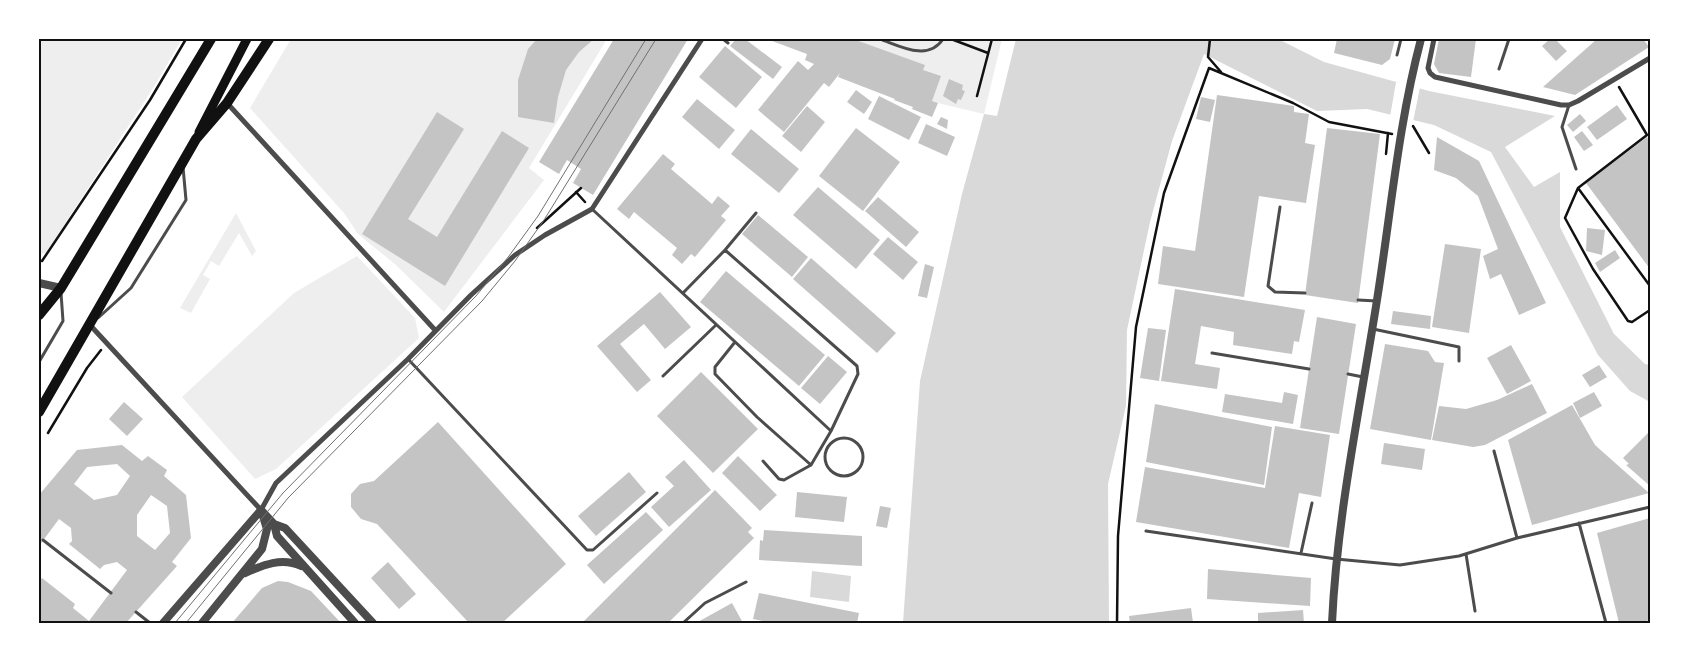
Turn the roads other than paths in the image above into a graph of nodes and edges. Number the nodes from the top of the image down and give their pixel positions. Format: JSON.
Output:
{"nodes":[{"id":1,"x":211,"y":39,"type":"edge"},
{"id":2,"x":247,"y":39,"type":"edge"},
{"id":3,"x":269,"y":39,"type":"edge"},
{"id":4,"x":479,"y":39,"type":"edge"},
{"id":5,"x":487,"y":39,"type":"edge"},
{"id":6,"x":702,"y":39,"type":"edge"},
{"id":7,"x":723,"y":39,"type":"edge"},
{"id":8,"x":880,"y":39,"type":"edge"},
{"id":9,"x":943,"y":39,"type":"edge"},
{"id":10,"x":1401,"y":39,"type":"edge"},
{"id":11,"x":1421,"y":39,"type":"edge"},
{"id":12,"x":1434,"y":39,"type":"edge"},
{"id":13,"x":1510,"y":39,"type":"edge"},
{"id":14,"x":728,"y":43,"type":"dead end"},
{"id":15,"x":1397,"y":55,"type":"dead end"},
{"id":16,"x":1650,"y":58,"type":"edge"},
{"id":17,"x":1499,"y":69,"type":"dead end"},
{"id":18,"x":227,"y":103,"type":"junction"},
{"id":19,"x":1568,"y":105,"type":"junction"},
{"id":20,"x":196,"y":139,"type":"junction"},
{"id":21,"x":183,"y":162,"type":"junction"},
{"id":22,"x":1576,"y":169,"type":"dead end"},
{"id":23,"x":1280,"y":207,"type":"dead end"},
{"id":24,"x":592,"y":209,"type":"junction"},
{"id":25,"x":756,"y":213,"type":"dead end"},
{"id":26,"x":725,"y":250,"type":"junction"},
{"id":27,"x":39,"y":283,"type":"edge"},
{"id":28,"x":61,"y":288,"type":"junction"},
{"id":29,"x":683,"y":293,"type":"junction"},
{"id":30,"x":1305,"y":293,"type":"dead end"},
{"id":31,"x":1358,"y":300,"type":"dead end"},
{"id":32,"x":1377,"y":300,"type":"junction"},
{"id":33,"x":39,"y":315,"type":"edge"},
{"id":34,"x":716,"y":324,"type":"junction"},
{"id":35,"x":90,"y":325,"type":"junction"},
{"id":36,"x":1372,"y":329,"type":"junction"},
{"id":37,"x":435,"y":330,"type":"junction"},
{"id":38,"x":735,"y":342,"type":"junction"},
{"id":39,"x":1212,"y":353,"type":"dead end"},
{"id":40,"x":408,"y":359,"type":"junction"},
{"id":41,"x":1459,"y":361,"type":"dead end"},
{"id":42,"x":39,"y":362,"type":"edge"},
{"id":43,"x":1309,"y":369,"type":"dead end"},
{"id":44,"x":1348,"y":374,"type":"dead end"},
{"id":45,"x":663,"y":376,"type":"dead end"},
{"id":46,"x":1364,"y":377,"type":"junction"},
{"id":47,"x":39,"y":412,"type":"edge"},
{"id":48,"x":831,"y":431,"type":"junction"},
{"id":49,"x":824,"y":448,"type":"junction"},
{"id":50,"x":1494,"y":451,"type":"dead end"},
{"id":51,"x":763,"y":461,"type":"dead end"},
{"id":52,"x":811,"y":465,"type":"junction"},
{"id":53,"x":657,"y":492,"type":"dead end"},
{"id":54,"x":1312,"y":503,"type":"dead end"},
{"id":55,"x":1650,"y":507,"type":"edge"},
{"id":56,"x":261,"y":510,"type":"junction"},
{"id":57,"x":1579,"y":523,"type":"junction"},
{"id":58,"x":274,"y":524,"type":"junction"},
{"id":59,"x":1146,"y":531,"type":"dead end"},
{"id":60,"x":1517,"y":538,"type":"junction"},
{"id":61,"x":43,"y":540,"type":"dead end"},
{"id":62,"x":1302,"y":553,"type":"junction"},
{"id":63,"x":1466,"y":554,"type":"junction"},
{"id":64,"x":1336,"y":559,"type":"junction"},
{"id":65,"x":304,"y":568,"type":"junction"},
{"id":66,"x":243,"y":573,"type":"junction"},
{"id":67,"x":746,"y":582,"type":"dead end"},
{"id":68,"x":111,"y":593,"type":"dead end"},
{"id":69,"x":1475,"y":611,"type":"dead end"},
{"id":70,"x":136,"y":612,"type":"dead end"},
{"id":71,"x":150,"y":623,"type":"edge"},
{"id":72,"x":163,"y":623,"type":"edge"},
{"id":73,"x":202,"y":623,"type":"edge"},
{"id":74,"x":355,"y":623,"type":"edge"},
{"id":75,"x":373,"y":623,"type":"edge"},
{"id":76,"x":683,"y":623,"type":"edge"},
{"id":77,"x":1332,"y":623,"type":"edge"},
{"id":78,"x":1606,"y":623,"type":"edge"}],
"edges":[{"from":1,"to":28,"type":"main road"},
{"from":2,"to":20,"type":"main road"},
{"from":3,"to":18,"type":"main road"},
{"from":4,"to":5,"type":"lane"},
{"from":6,"to":24,"type":"street"},
{"from":7,"to":14,"type":"lane"},
{"from":8,"to":9,"type":"lane"},
{"from":10,"to":15,"type":"lane"},
{"from":11,"to":32,"type":"street"},
{"from":12,"to":19,"type":"street"},
{"from":13,"to":17,"type":"lane"},
{"from":16,"to":19,"type":"street"},
{"from":18,"to":20,"type":"main road"},
{"from":18,"to":37,"type":"street"},
{"from":19,"to":22,"type":"lane"},
{"from":20,"to":21,"type":"main road"},
{"from":21,"to":35,"type":"main road"},
{"from":21,"to":35,"type":"lane"},
{"from":23,"to":30,"type":"lane"},
{"from":24,"to":29,"type":"lane"},
{"from":24,"to":37,"type":"street"},
{"from":25,"to":26,"type":"lane"},
{"from":26,"to":29,"type":"lane"},
{"from":26,"to":48,"type":"lane"},
{"from":27,"to":28,"type":"street"},
{"from":28,"to":33,"type":"main road"},
{"from":28,"to":42,"type":"lane"},
{"from":29,"to":34,"type":"lane"},
{"from":31,"to":32,"type":"lane"},
{"from":32,"to":36,"type":"street"},
{"from":34,"to":38,"type":"lane"},
{"from":34,"to":45,"type":"lane"},
{"from":35,"to":47,"type":"main road"},
{"from":35,"to":56,"type":"street"},
{"from":36,"to":41,"type":"lane"},
{"from":36,"to":46,"type":"street"},
{"from":37,"to":40,"type":"street"},
{"from":38,"to":48,"type":"lane"},
{"from":38,"to":52,"type":"lane"},
{"from":39,"to":43,"type":"lane"},
{"from":40,"to":53,"type":"lane"},
{"from":40,"to":56,"type":"street"},
{"from":44,"to":46,"type":"lane"},
{"from":46,"to":64,"type":"street"},
{"from":48,"to":49,"type":"lane"},
{"from":49,"to":49,"type":"lane"},
{"from":49,"to":52,"type":"lane"},
{"from":50,"to":60,"type":"lane"},
{"from":51,"to":52,"type":"lane"},
{"from":54,"to":62,"type":"lane"},
{"from":55,"to":57,"type":"lane"},
{"from":56,"to":58,"type":"street"},
{"from":56,"to":66,"type":"street"},
{"from":56,"to":72,"type":"street"},
{"from":57,"to":60,"type":"lane"},
{"from":57,"to":78,"type":"lane"},
{"from":58,"to":65,"type":"street"},
{"from":58,"to":75,"type":"street"},
{"from":59,"to":62,"type":"lane"},
{"from":60,"to":63,"type":"lane"},
{"from":61,"to":68,"type":"lane"},
{"from":62,"to":64,"type":"lane"},
{"from":63,"to":64,"type":"lane"},
{"from":63,"to":69,"type":"lane"},
{"from":64,"to":77,"type":"street"},
{"from":65,"to":66,"type":"street"},
{"from":65,"to":74,"type":"street"},
{"from":66,"to":73,"type":"street"},
{"from":67,"to":76,"type":"lane"},
{"from":70,"to":71,"type":"lane"}]}
